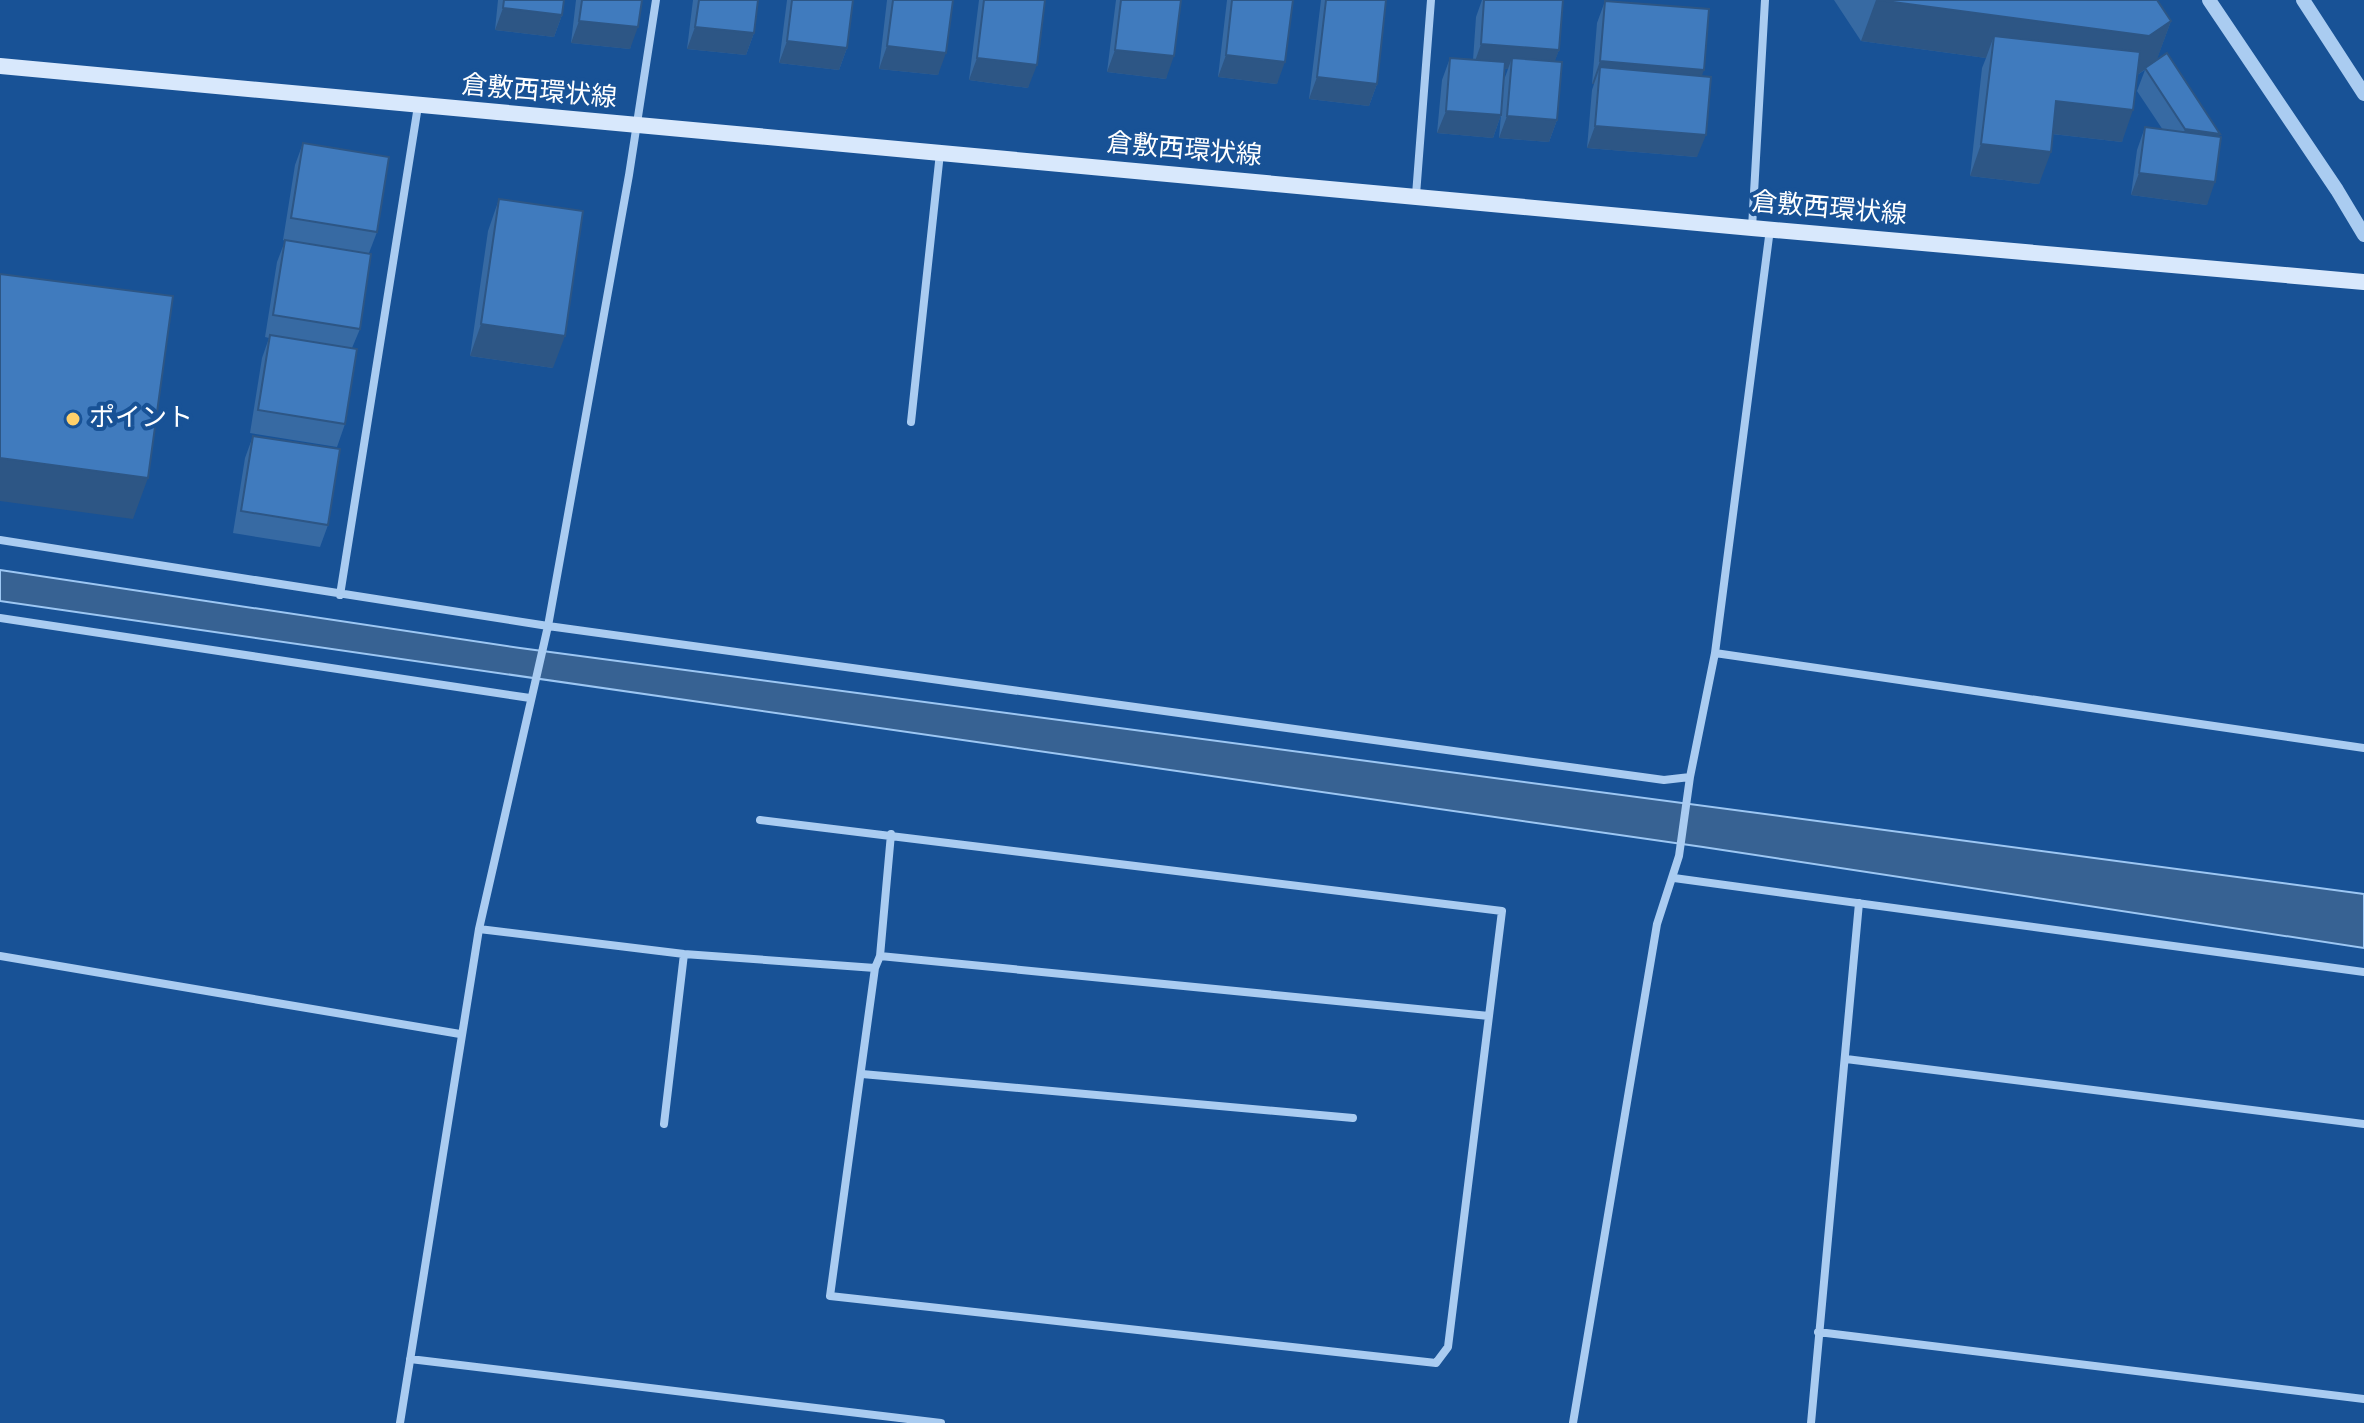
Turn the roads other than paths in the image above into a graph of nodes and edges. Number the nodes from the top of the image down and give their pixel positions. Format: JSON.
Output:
{"nodes":[{"id":1,"x":656,"y":0,"type":"edge"},
{"id":2,"x":1431,"y":0,"type":"edge"},
{"id":3,"x":1765,"y":0,"type":"edge"},
{"id":4,"x":2209,"y":0,"type":"edge"},
{"id":5,"x":2303,"y":0,"type":"edge"},
{"id":6,"x":0,"y":66,"type":"edge"},
{"id":7,"x":2364,"y":94,"type":"edge"},
{"id":8,"x":418,"y":106,"type":"junction"},
{"id":9,"x":636,"y":126,"type":"junction"},
{"id":10,"x":940,"y":153,"type":"junction"},
{"id":11,"x":1416,"y":195,"type":"junction"},
{"id":12,"x":1752,"y":228,"type":"junction"},
{"id":13,"x":1770,"y":229,"type":"junction"},
{"id":14,"x":2364,"y":235,"type":"edge"},
{"id":15,"x":2364,"y":282,"type":"edge"},
{"id":16,"x":911,"y":422,"type":"dead end"},
{"id":17,"x":0,"y":540,"type":"edge"},
{"id":18,"x":340,"y":595,"type":"junction"},
{"id":19,"x":0,"y":618,"type":"edge"},
{"id":20,"x":548,"y":626,"type":"junction"},
{"id":21,"x":1715,"y":653,"type":"junction"},
{"id":22,"x":530,"y":698,"type":"junction"},
{"id":23,"x":2364,"y":748,"type":"edge"},
{"id":24,"x":1690,"y":777,"type":"junction"},
{"id":25,"x":760,"y":820,"type":"dead end"},
{"id":26,"x":891,"y":834,"type":"junction"},
{"id":27,"x":1674,"y":878,"type":"junction"},
{"id":28,"x":1859,"y":903,"type":"junction"},
{"id":29,"x":479,"y":929,"type":"junction"},
{"id":30,"x":684,"y":954,"type":"junction"},
{"id":31,"x":0,"y":956,"type":"edge"},
{"id":32,"x":880,"y":956,"type":"junction"},
{"id":33,"x":875,"y":968,"type":"junction"},
{"id":34,"x":2364,"y":972,"type":"edge"},
{"id":35,"x":1489,"y":1016,"type":"junction"},
{"id":36,"x":460,"y":1034,"type":"junction"},
{"id":37,"x":1846,"y":1059,"type":"junction"},
{"id":38,"x":862,"y":1074,"type":"junction"},
{"id":39,"x":1353,"y":1118,"type":"dead end"},
{"id":40,"x":664,"y":1124,"type":"dead end"},
{"id":41,"x":2364,"y":1124,"type":"edge"},
{"id":42,"x":1818,"y":1332,"type":"junction"},
{"id":43,"x":410,"y":1359,"type":"junction"},
{"id":44,"x":2364,"y":1399,"type":"edge"},
{"id":45,"x":400,"y":1423,"type":"edge"},
{"id":46,"x":941,"y":1423,"type":"edge"},
{"id":47,"x":1573,"y":1423,"type":"edge"},
{"id":48,"x":1811,"y":1423,"type":"edge"}],
"edges":[{"from":1,"to":9,"type":"street"},
{"from":2,"to":11,"type":"street"},
{"from":3,"to":12,"type":"street"},
{"from":4,"to":14,"type":"street"},
{"from":5,"to":7,"type":"street"},
{"from":6,"to":8,"type":"main road","name":"倉敷西環状線"},
{"from":8,"to":9,"type":"main road","name":"倉敷西環状線"},
{"from":8,"to":18,"type":"street"},
{"from":9,"to":10,"type":"main road","name":"倉敷西環状線"},
{"from":9,"to":20,"type":"street"},
{"from":10,"to":11,"type":"main road","name":"倉敷西環状線"},
{"from":10,"to":16,"type":"street"},
{"from":11,"to":12,"type":"main road","name":"倉敷西環状線"},
{"from":12,"to":13,"type":"main road","name":"倉敷西環状線"},
{"from":13,"to":15,"type":"main road","name":"倉敷西環状線"},
{"from":13,"to":21,"type":"street"},
{"from":17,"to":18,"type":"street"},
{"from":18,"to":20,"type":"street"},
{"from":19,"to":22,"type":"street"},
{"from":20,"to":22,"type":"street"},
{"from":20,"to":24,"type":"street"},
{"from":21,"to":23,"type":"street"},
{"from":21,"to":24,"type":"street"},
{"from":22,"to":29,"type":"street"},
{"from":24,"to":27,"type":"street"},
{"from":25,"to":26,"type":"street"},
{"from":26,"to":32,"type":"street"},
{"from":26,"to":35,"type":"street"},
{"from":27,"to":28,"type":"street"},
{"from":27,"to":47,"type":"street"},
{"from":28,"to":34,"type":"street"},
{"from":28,"to":37,"type":"street"},
{"from":29,"to":30,"type":"street"},
{"from":29,"to":36,"type":"street"},
{"from":30,"to":33,"type":"street"},
{"from":30,"to":40,"type":"street"},
{"from":31,"to":36,"type":"street"},
{"from":32,"to":33,"type":"street"},
{"from":32,"to":35,"type":"street"},
{"from":33,"to":38,"type":"street"},
{"from":35,"to":38,"type":"street"},
{"from":36,"to":43,"type":"street"},
{"from":37,"to":41,"type":"street"},
{"from":37,"to":42,"type":"street"},
{"from":38,"to":39,"type":"street"},
{"from":42,"to":44,"type":"street"},
{"from":42,"to":48,"type":"street"},
{"from":43,"to":45,"type":"street"},
{"from":43,"to":46,"type":"street"}]}
